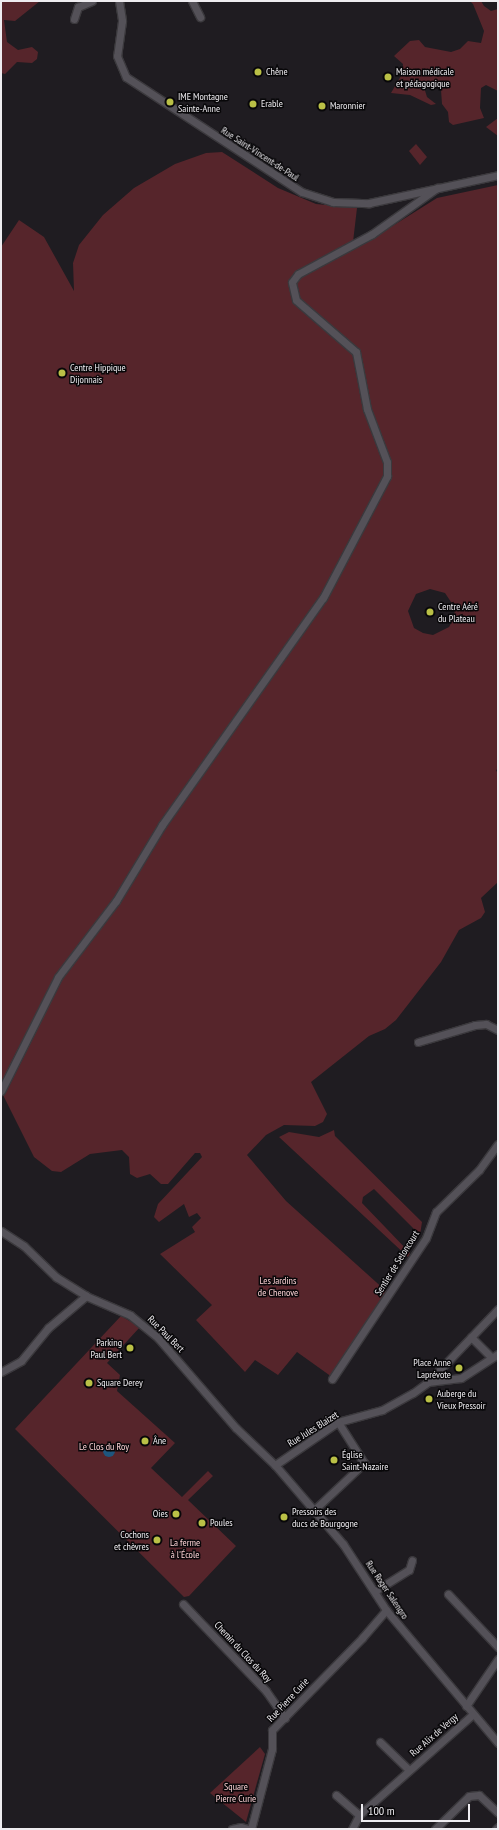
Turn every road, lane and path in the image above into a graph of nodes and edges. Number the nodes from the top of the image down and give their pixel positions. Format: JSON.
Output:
{"nodes":[{"id":1,"x":92,"y":1,"type":"edge"},
{"id":2,"x":119,"y":1,"type":"edge"},
{"id":3,"x":192,"y":1,"type":"edge"},
{"id":4,"x":200,"y":17,"type":"dead end"},
{"id":5,"x":74,"y":20,"type":"dead end"},
{"id":6,"x":498,"y":175,"type":"edge"},
{"id":7,"x":437,"y":188,"type":"junction"},
{"id":8,"x":498,"y":1030,"type":"edge"},
{"id":9,"x":418,"y":1042,"type":"dead end"},
{"id":10,"x":1,"y":1091,"type":"edge"},
{"id":11,"x":498,"y":1144,"type":"edge"},
{"id":12,"x":1,"y":1231,"type":"edge"},
{"id":13,"x":86,"y":1296,"type":"junction"},
{"id":14,"x":498,"y":1309,"type":"edge"},
{"id":15,"x":471,"y":1337,"type":"junction"},
{"id":16,"x":498,"y":1354,"type":"edge"},
{"id":17,"x":490,"y":1357,"type":"junction"},
{"id":18,"x":1,"y":1372,"type":"edge"},
{"id":19,"x":332,"y":1379,"type":"dead end"},
{"id":20,"x":428,"y":1382,"type":"junction"},
{"id":21,"x":338,"y":1422,"type":"junction"},
{"id":22,"x":275,"y":1465,"type":"junction"},
{"id":23,"x":314,"y":1510,"type":"junction"},
{"id":24,"x":412,"y":1560,"type":"dead end"},
{"id":25,"x":375,"y":1591,"type":"junction"},
{"id":26,"x":448,"y":1594,"type":"dead end"},
{"id":27,"x":183,"y":1604,"type":"dead end"},
{"id":28,"x":386,"y":1610,"type":"junction"},
{"id":29,"x":498,"y":1647,"type":"edge"},
{"id":30,"x":498,"y":1659,"type":"edge"},
{"id":31,"x":466,"y":1706,"type":"junction"},
{"id":32,"x":472,"y":1715,"type":"junction"},
{"id":33,"x":285,"y":1718,"type":"junction"},
{"id":34,"x":380,"y":1742,"type":"dead end"},
{"id":35,"x":498,"y":1744,"type":"edge"},
{"id":36,"x":409,"y":1770,"type":"junction"},
{"id":37,"x":336,"y":1795,"type":"dead end"},
{"id":38,"x":498,"y":1813,"type":"edge"},
{"id":39,"x":359,"y":1815,"type":"junction"},
{"id":40,"x":232,"y":1829,"type":"edge"},
{"id":41,"x":250,"y":1829,"type":"edge"},
{"id":42,"x":352,"y":1829,"type":"edge"},
{"id":43,"x":435,"y":1829,"type":"edge"}],
"edges":[{"from":1,"to":5,"type":"street"},
{"from":2,"to":7,"type":"street","name":"Rue Saint-Vincent-de-Paul"},
{"from":3,"to":4,"type":"street"},
{"from":6,"to":7,"type":"street","name":"Rue Saint-Vincent-de-Paul"},
{"from":7,"to":10,"type":"street"},
{"from":8,"to":9,"type":"street"},
{"from":11,"to":19,"type":"street","name":"Sentier de Seloncourt"},
{"from":12,"to":13,"type":"street","name":"Rue Paul Bert"},
{"from":13,"to":18,"type":"street"},
{"from":13,"to":22,"type":"street","name":"Rue Paul Bert"},
{"from":14,"to":15,"type":"street"},
{"from":15,"to":17,"type":"street"},
{"from":15,"to":20,"type":"street"},
{"from":16,"to":17,"type":"street"},
{"from":17,"to":20,"type":"street"},
{"from":20,"to":21,"type":"street","name":"Rue Jules Blaizet"},
{"from":21,"to":22,"type":"street","name":"Rue Jules Blaizet"},
{"from":21,"to":23,"type":"street"},
{"from":22,"to":23,"type":"street","name":"Rue Roger Salengro"},
{"from":23,"to":25,"type":"street","name":"Rue Roger Salengro"},
{"from":24,"to":25,"type":"street"},
{"from":25,"to":28,"type":"street","name":"Rue Roger Salengro"},
{"from":26,"to":29,"type":"street"},
{"from":27,"to":33,"type":"street","name":"Chemin du Clos du Roy"},
{"from":28,"to":31,"type":"street","name":"Rue Roger Salengro"},
{"from":28,"to":33,"type":"street","name":"Rue Pierre Curie"},
{"from":30,"to":31,"type":"street"},
{"from":31,"to":32,"type":"street","name":"Rue Roger Salengro"},
{"from":32,"to":35,"type":"street","name":"Rue Roger Salengro"},
{"from":32,"to":36,"type":"street","name":"Rue Alix de Vergy"},
{"from":33,"to":41,"type":"street","name":"Rue Pierre Curie"},
{"from":34,"to":36,"type":"street","name":"Rue Alix de Vergy"},
{"from":36,"to":39,"type":"street","name":"Rue Alix de Vergy"},
{"from":37,"to":39,"type":"street"},
{"from":38,"to":43,"type":"street"},
{"from":39,"to":42,"type":"street","name":"Rue Alix de Vergy"},
{"from":40,"to":41,"type":"street","name":"Rue Pierre Curie"}]}
